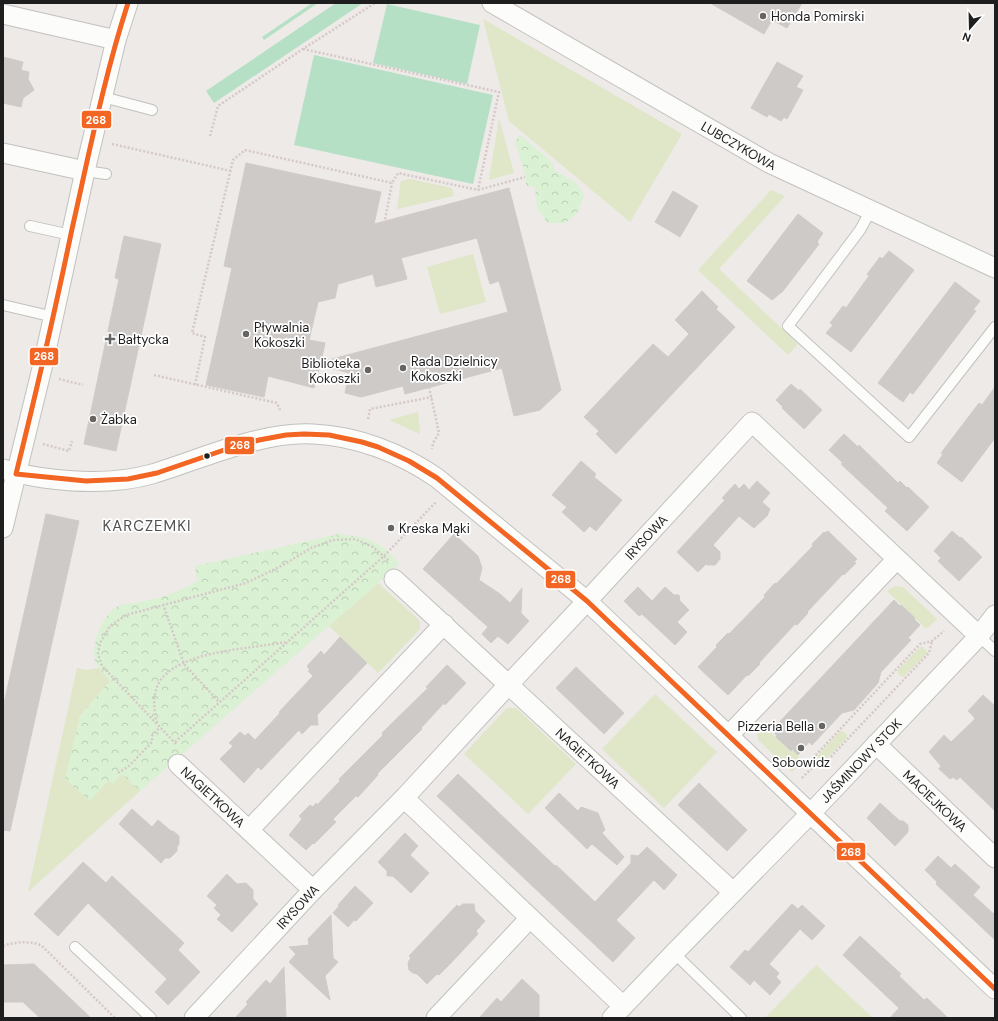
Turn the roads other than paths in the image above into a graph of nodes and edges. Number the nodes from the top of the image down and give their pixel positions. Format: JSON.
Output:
{"nodes":[{"id":1,"x":128,"y":3,"type":"edge"},
{"id":2,"x":492,"y":3,"type":"edge"},
{"id":3,"x":3,"y":14,"type":"edge"},
{"id":4,"x":116,"y":40,"type":"junction"},
{"id":5,"x":103,"y":97,"type":"junction"},
{"id":6,"x":152,"y":110,"type":"dead end"},
{"id":7,"x":3,"y":153,"type":"edge"},
{"id":8,"x":86,"y":171,"type":"junction"},
{"id":9,"x":106,"y":174,"type":"dead end"},
{"id":10,"x":871,"y":210,"type":"junction"},
{"id":11,"x":30,"y":226,"type":"dead end"},
{"id":12,"x":71,"y":235,"type":"junction"},
{"id":13,"x":995,"y":268,"type":"edge"},
{"id":14,"x":3,"y":305,"type":"edge"},
{"id":15,"x":54,"y":316,"type":"junction"},
{"id":16,"x":995,"y":327,"type":"edge"},
{"id":17,"x":10,"y":472,"type":"edge"},
{"id":18,"x":3,"y":528,"type":"edge"},
{"id":19,"x":897,"y":559,"type":"junction"},
{"id":20,"x":394,"y":579,"type":"road end"},
{"id":21,"x":587,"y":602,"type":"junction"},
{"id":22,"x":995,"y":615,"type":"edge"},
{"id":23,"x":444,"y":624,"type":"junction"},
{"id":24,"x":979,"y":636,"type":"junction"},
{"id":25,"x":995,"y":651,"type":"edge"},
{"id":26,"x":509,"y":684,"type":"junction"},
{"id":27,"x":729,"y":735,"type":"junction"},
{"id":28,"x":876,"y":744,"type":"junction"},
{"id":29,"x":178,"y":764,"type":"road end"},
{"id":30,"x":404,"y":798,"type":"junction"},
{"id":31,"x":811,"y":813,"type":"junction"},
{"id":32,"x":249,"y":830,"type":"junction"},
{"id":33,"x":995,"y":858,"type":"edge"},
{"id":34,"x":313,"y":890,"type":"junction"},
{"id":35,"x":734,"y":892,"type":"junction"},
{"id":36,"x":530,"y":918,"type":"junction"},
{"id":37,"x":76,"y":947,"type":"dead end"},
{"id":38,"x":674,"y":953,"type":"junction"},
{"id":39,"x":995,"y":989,"type":"edge"},
{"id":40,"x":618,"y":1012,"type":"edge"},
{"id":41,"x":151,"y":1018,"type":"edge"},
{"id":42,"x":194,"y":1018,"type":"edge"},
{"id":43,"x":436,"y":1018,"type":"edge"},
{"id":44,"x":741,"y":1018,"type":"edge"}],
"edges":[{"from":1,"to":4,"type":"street"},
{"from":2,"to":10,"type":"street","name":"LUBCZYKOWA"},
{"from":3,"to":4,"type":"street"},
{"from":4,"to":5,"type":"street"},
{"from":5,"to":6,"type":"lane"},
{"from":5,"to":8,"type":"street"},
{"from":7,"to":8,"type":"street"},
{"from":8,"to":9,"type":"lane"},
{"from":8,"to":12,"type":"street"},
{"from":10,"to":13,"type":"street","name":"LUBCZYKOWA"},
{"from":10,"to":16,"type":"lane"},
{"from":11,"to":12,"type":"lane"},
{"from":12,"to":15,"type":"street"},
{"from":14,"to":15,"type":"lane"},
{"from":15,"to":17,"type":"street"},
{"from":17,"to":18,"type":"street"},
{"from":17,"to":21,"type":"street"},
{"from":19,"to":21,"type":"street","name":"IRYSOWA"},
{"from":19,"to":24,"type":"street","name":"IRYSOWA"},
{"from":19,"to":27,"type":"street"},
{"from":20,"to":23,"type":"street","name":"NAGIETKOWA"},
{"from":21,"to":26,"type":"street","name":"IRYSOWA"},
{"from":21,"to":27,"type":"street"},
{"from":22,"to":24,"type":"street","name":"JAŚMINOWY STOK"},
{"from":23,"to":26,"type":"street","name":"NAGIETKOWA"},
{"from":23,"to":32,"type":"street","name":"NAGIETKOWA"},
{"from":24,"to":25,"type":"lane"},
{"from":24,"to":28,"type":"street","name":"JAŚMINOWY STOK"},
{"from":26,"to":30,"type":"street","name":"IRYSOWA"},
{"from":26,"to":35,"type":"street","name":"NAGIETKOWA"},
{"from":27,"to":31,"type":"street"},
{"from":28,"to":31,"type":"street","name":"JAŚMINOWY STOK"},
{"from":28,"to":33,"type":"street","name":"MACIEJKOWA"},
{"from":29,"to":32,"type":"street","name":"NAGIETKOWA"},
{"from":30,"to":34,"type":"street","name":"IRYSOWA"},
{"from":30,"to":36,"type":"street"},
{"from":31,"to":35,"type":"street","name":"JAŚMINOWY STOK"},
{"from":31,"to":39,"type":"street"},
{"from":32,"to":34,"type":"street","name":"NAGIETKOWA"},
{"from":34,"to":42,"type":"street","name":"IRYSOWA"},
{"from":35,"to":38,"type":"street","name":"JAŚMINOWY STOK"},
{"from":36,"to":40,"type":"street"},
{"from":36,"to":43,"type":"street"},
{"from":37,"to":41,"type":"lane"},
{"from":38,"to":40,"type":"street","name":"JAŚMINOWY STOK"},
{"from":38,"to":44,"type":"lane"}]}
